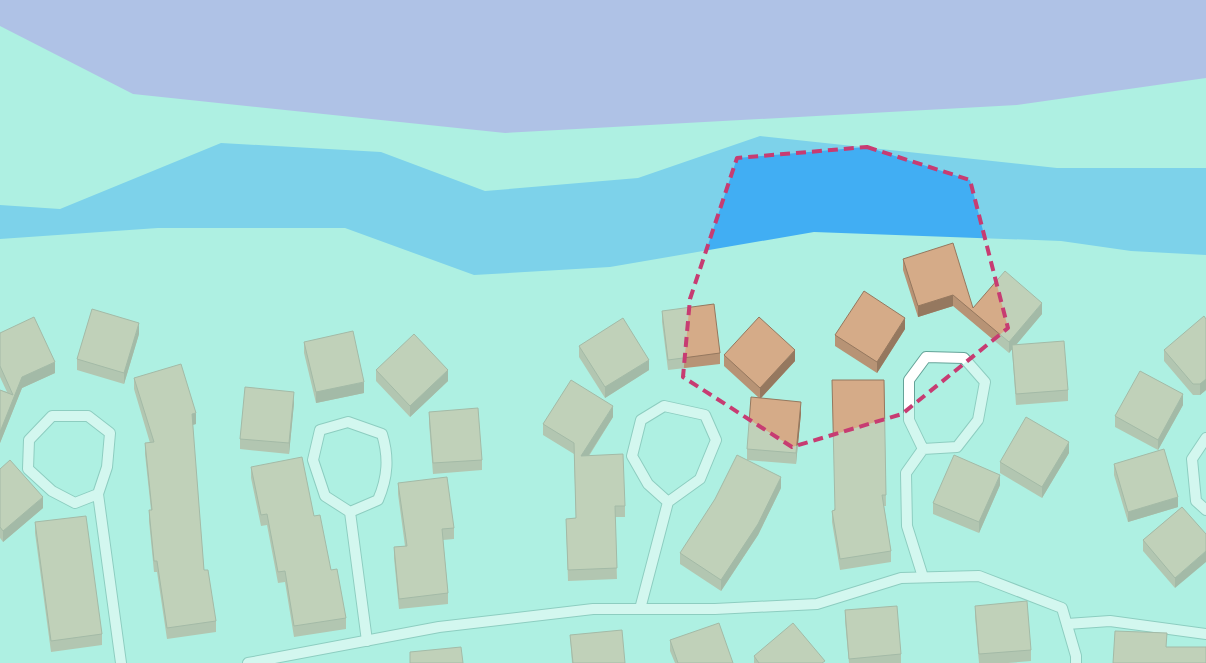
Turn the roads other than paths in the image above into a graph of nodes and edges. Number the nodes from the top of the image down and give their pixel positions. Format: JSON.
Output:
{"nodes":[{"id":1,"x":1206,"y":438,"type":"edge"},
{"id":2,"x":923,"y":449,"type":"junction"},
{"id":3,"x":98,"y":494,"type":"junction"},
{"id":4,"x":668,"y":502,"type":"junction"},
{"id":5,"x":1206,"y":510,"type":"edge"},
{"id":6,"x":350,"y":512,"type":"junction"},
{"id":7,"x":923,"y":577,"type":"junction"},
{"id":8,"x":640,"y":610,"type":"junction"},
{"id":9,"x":1067,"y":624,"type":"junction"},
{"id":10,"x":1206,"y":634,"type":"edge"},
{"id":11,"x":367,"y":641,"type":"junction"},
{"id":12,"x":121,"y":663,"type":"edge"},
{"id":13,"x":248,"y":663,"type":"edge"},
{"id":14,"x":1076,"y":663,"type":"edge"}],
"edges":[{"from":1,"to":5,"type":"lane"},
{"from":2,"to":2,"type":"lane"},
{"from":2,"to":7,"type":"lane"},
{"from":3,"to":3,"type":"lane"},
{"from":3,"to":12,"type":"lane"},
{"from":4,"to":4,"type":"lane"},
{"from":4,"to":8,"type":"lane"},
{"from":6,"to":6,"type":"lane"},
{"from":6,"to":11,"type":"lane"},
{"from":7,"to":8,"type":"lane"},
{"from":7,"to":9,"type":"lane"},
{"from":8,"to":11,"type":"lane"},
{"from":9,"to":10,"type":"lane"},
{"from":9,"to":14,"type":"lane"},
{"from":11,"to":13,"type":"lane"}]}
